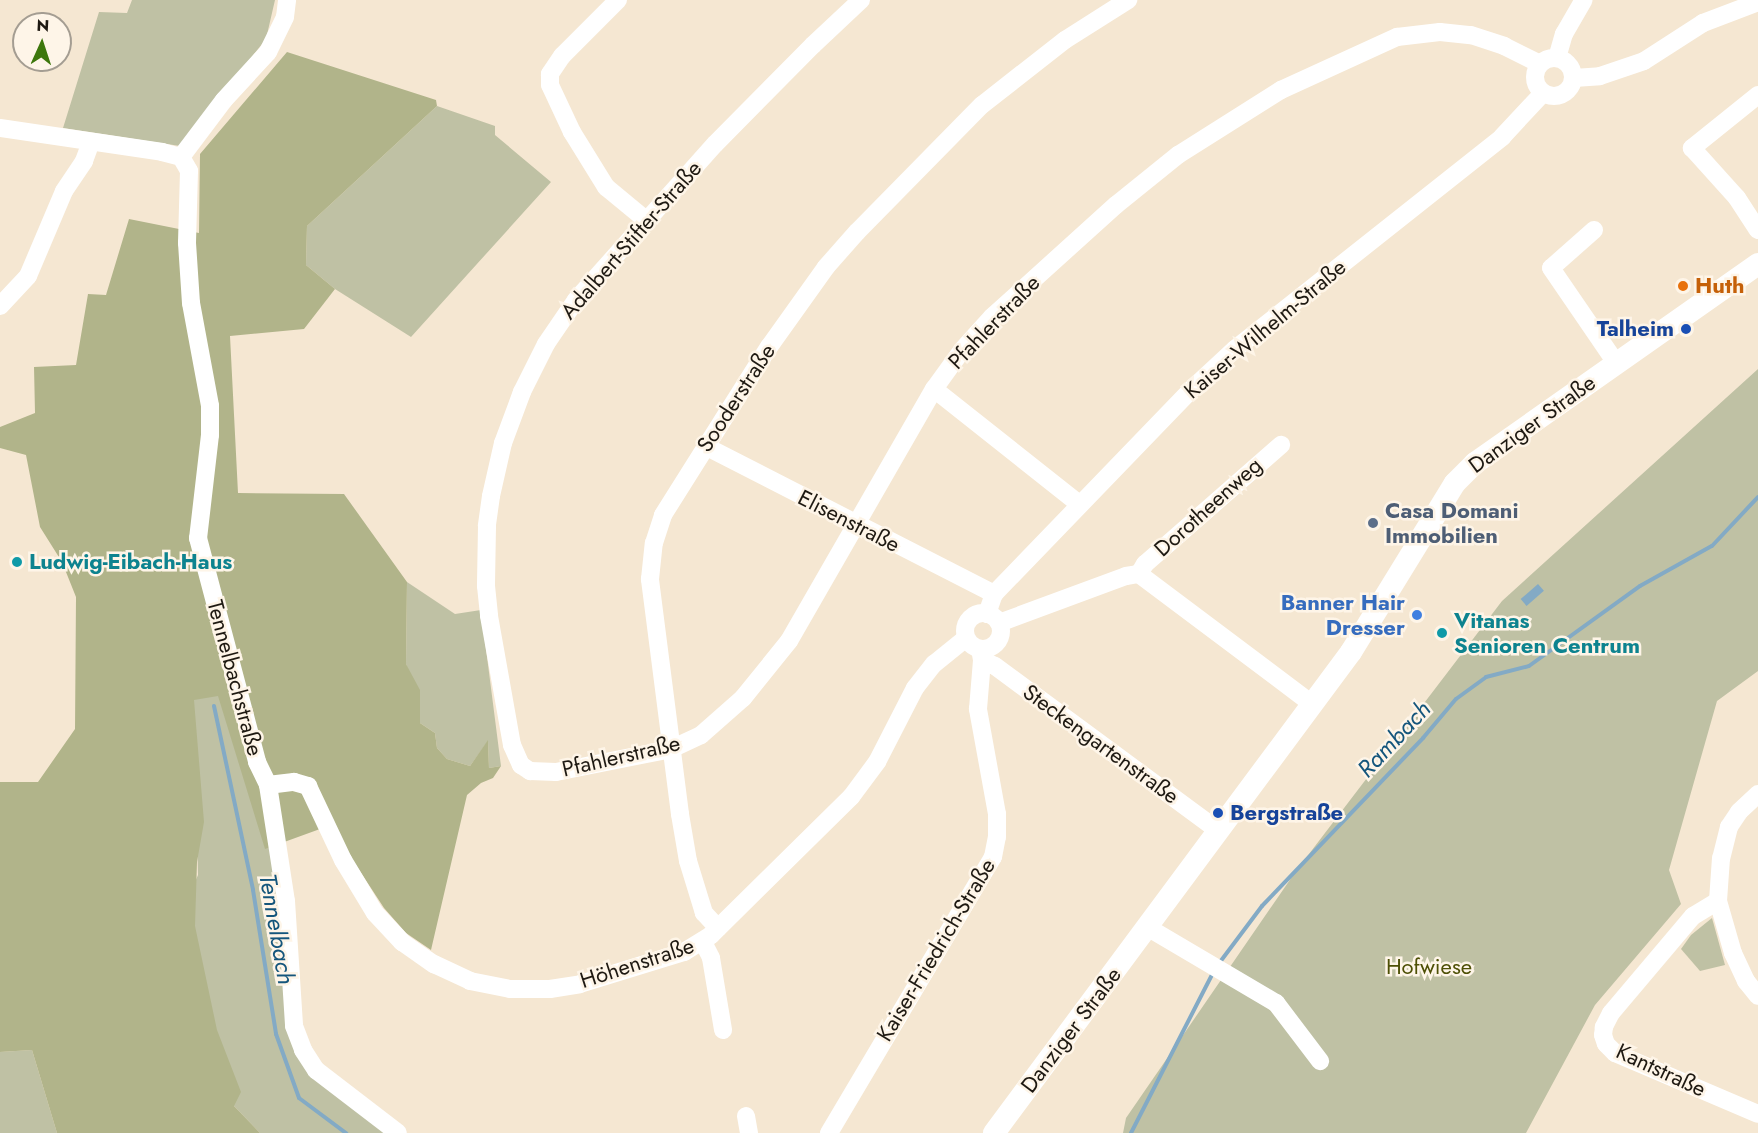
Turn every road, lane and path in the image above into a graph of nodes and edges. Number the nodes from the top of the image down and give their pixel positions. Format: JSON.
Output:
{"nodes":[{"id":1,"x":287,"y":0,"type":"edge"},
{"id":2,"x":618,"y":0,"type":"edge"},
{"id":3,"x":861,"y":0,"type":"edge"},
{"id":4,"x":1128,"y":0,"type":"edge"},
{"id":5,"x":1584,"y":0,"type":"edge"},
{"id":6,"x":1758,"y":2,"type":"edge"},
{"id":7,"x":1549,"y":61,"type":"junction"},
{"id":8,"x":1574,"y":78,"type":"junction"},
{"id":9,"x":1543,"y":93,"type":"junction"},
{"id":10,"x":1758,"y":95,"type":"edge"},
{"id":11,"x":0,"y":128,"type":"edge"},
{"id":12,"x":91,"y":142,"type":"junction"},
{"id":13,"x":181,"y":157,"type":"junction"},
{"id":14,"x":646,"y":220,"type":"junction"},
{"id":15,"x":1594,"y":230,"type":"dead end"},
{"id":16,"x":1758,"y":230,"type":"edge"},
{"id":17,"x":1758,"y":264,"type":"edge"},
{"id":18,"x":0,"y":306,"type":"edge"},
{"id":19,"x":1616,"y":363,"type":"junction"},
{"id":20,"x":934,"y":390,"type":"junction"},
{"id":21,"x":1281,"y":445,"type":"dead end"},
{"id":22,"x":705,"y":446,"type":"junction"},
{"id":23,"x":1079,"y":504,"type":"junction"},
{"id":24,"x":855,"y":524,"type":"junction"},
{"id":25,"x":1139,"y":574,"type":"junction"},
{"id":26,"x":994,"y":594,"type":"junction"},
{"id":27,"x":993,"y":619,"type":"junction"},
{"id":28,"x":976,"y":649,"type":"junction"},
{"id":29,"x":1312,"y":705,"type":"junction"},
{"id":30,"x":512,"y":746,"type":"joint"},
{"id":31,"x":671,"y":749,"type":"junction"},
{"id":32,"x":268,"y":785,"type":"junction"},
{"id":33,"x":1758,"y":794,"type":"edge"},
{"id":34,"x":1219,"y":831,"type":"junction"},
{"id":35,"x":1718,"y":901,"type":"junction"},
{"id":36,"x":1147,"y":927,"type":"junction"},
{"id":37,"x":718,"y":928,"type":"junction"},
{"id":38,"x":703,"y":942,"type":"junction"},
{"id":39,"x":1758,"y":996,"type":"edge"},
{"id":40,"x":723,"y":1030,"type":"dead end"},
{"id":41,"x":1320,"y":1061,"type":"dead end"},
{"id":42,"x":1758,"y":1114,"type":"edge"},
{"id":43,"x":398,"y":1133,"type":"edge"},
{"id":44,"x":829,"y":1133,"type":"edge"},
{"id":45,"x":994,"y":1133,"type":"edge"}],
"edges":[{"from":1,"to":13,"type":"street"},
{"from":2,"to":14,"type":"street"},
{"from":3,"to":14,"type":"street","name":"Adalbert-Stifter-Straße"},
{"from":4,"to":22,"type":"street","name":"Sooderstraße"},
{"from":5,"to":7,"type":"street"},
{"from":6,"to":8,"type":"street"},
{"from":7,"to":8,"type":"street"},
{"from":7,"to":9,"type":"street"},
{"from":7,"to":20,"type":"street","name":"Pfahlerstraße"},
{"from":8,"to":9,"type":"street"},
{"from":9,"to":23,"type":"street","name":"Kaiser-Wilhelm-Straße"},
{"from":10,"to":16,"type":"street"},
{"from":11,"to":12,"type":"street"},
{"from":12,"to":13,"type":"street"},
{"from":12,"to":18,"type":"street"},
{"from":13,"to":32,"type":"street","name":"Tennelbachstraße"},
{"from":14,"to":30,"type":"street","name":"Adalbert-Stifter-Straße"},
{"from":15,"to":19,"type":"street"},
{"from":17,"to":19,"type":"main road","name":"Danziger Straße"},
{"from":19,"to":29,"type":"main road","name":"Danziger Straße"},
{"from":20,"to":23,"type":"street"},
{"from":20,"to":24,"type":"street","name":"Pfahlerstraße"},
{"from":21,"to":25,"type":"street","name":"Dorotheenweg"},
{"from":22,"to":24,"type":"street","name":"Elisenstraße"},
{"from":22,"to":31,"type":"street","name":"Sooderstraße"},
{"from":23,"to":26,"type":"street","name":"Kaiser-Wilhelm-Straße"},
{"from":24,"to":26,"type":"street","name":"Elisenstraße"},
{"from":24,"to":31,"type":"street","name":"Pfahlerstraße"},
{"from":25,"to":27,"type":"street"},
{"from":25,"to":29,"type":"street"},
{"from":26,"to":27,"type":"street","name":"Kaiser-Wilhelm-Straße"},
{"from":27,"to":28,"type":"street"},
{"from":27,"to":28,"type":"street"},
{"from":28,"to":34,"type":"street","name":"Steckengartenstraße"},
{"from":28,"to":37,"type":"street","name":"Höhenstraße"},
{"from":28,"to":44,"type":"street","name":"Kaiser-Friedrich-Straße"},
{"from":29,"to":34,"type":"main road","name":"Danziger Straße"},
{"from":30,"to":31,"type":"street","name":"Pfahlerstraße"},
{"from":31,"to":37,"type":"street","name":"Sooderstraße"},
{"from":32,"to":38,"type":"street","name":"Höhenstraße"},
{"from":32,"to":43,"type":"street","name":"Tennelbachstraße"},
{"from":33,"to":35,"type":"street"},
{"from":34,"to":36,"type":"main road","name":"Danziger Straße"},
{"from":35,"to":39,"type":"street"},
{"from":35,"to":42,"type":"street","name":"Kantstraße"},
{"from":36,"to":41,"type":"street"},
{"from":36,"to":45,"type":"main road","name":"Danziger Straße"},
{"from":37,"to":38,"type":"street","name":"Höhenstraße"},
{"from":38,"to":40,"type":"street"}]}
